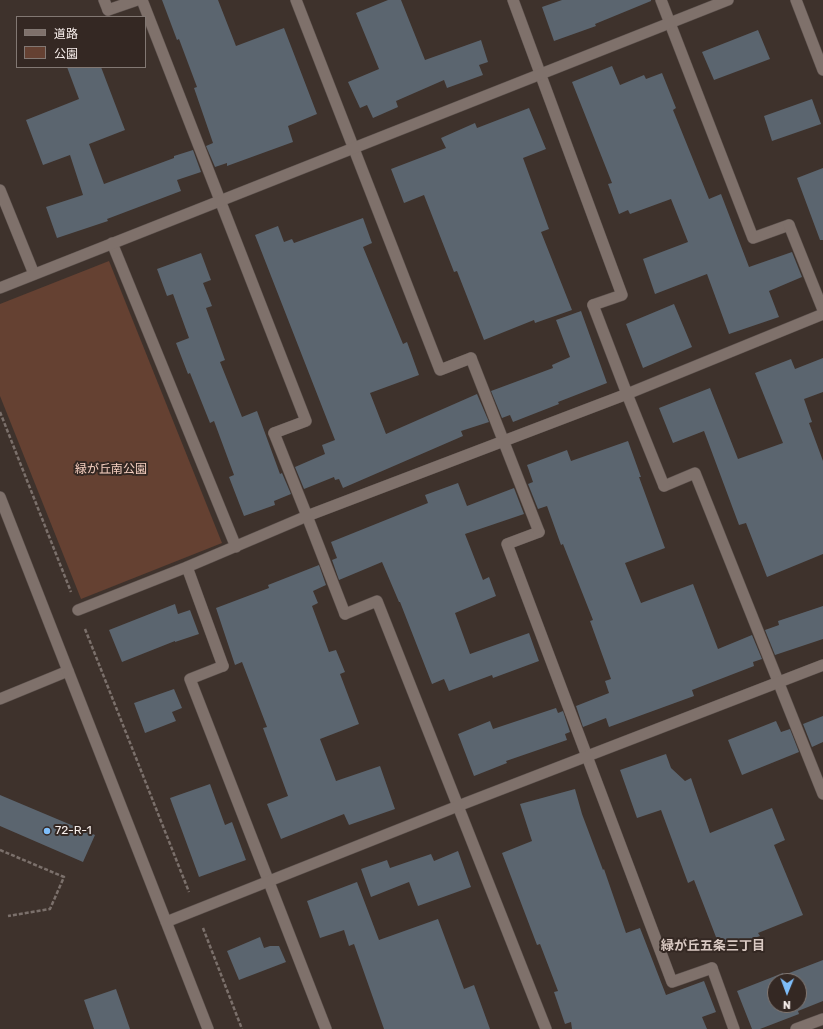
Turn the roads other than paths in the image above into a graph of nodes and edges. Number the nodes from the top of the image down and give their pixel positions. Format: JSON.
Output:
{"nodes":[{"id":1,"x":137,"y":0,"type":"edge"},
{"id":2,"x":142,"y":0,"type":"edge"},
{"id":3,"x":296,"y":0,"type":"edge"},
{"id":4,"x":513,"y":0,"type":"edge"},
{"id":5,"x":661,"y":0,"type":"edge"},
{"id":6,"x":728,"y":0,"type":"edge"},
{"id":7,"x":796,"y":0,"type":"edge"},
{"id":8,"x":106,"y":5,"type":"edge"},
{"id":9,"x":670,"y":23,"type":"junction"},
{"id":10,"x":823,"y":70,"type":"edge"},
{"id":11,"x":541,"y":74,"type":"junction"},
{"id":12,"x":354,"y":148,"type":"junction"},
{"id":13,"x":0,"y":190,"type":"edge"},
{"id":14,"x":220,"y":201,"type":"junction"},
{"id":15,"x":112,"y":244,"type":"junction"},
{"id":16,"x":34,"y":274,"type":"junction"},
{"id":17,"x":0,"y":288,"type":"edge"},
{"id":18,"x":823,"y":310,"type":"edge"},
{"id":19,"x":823,"y":314,"type":"edge"},
{"id":20,"x":627,"y":394,"type":"junction"},
{"id":21,"x":503,"y":441,"type":"junction"},
{"id":22,"x":0,"y":497,"type":"edge"},
{"id":23,"x":308,"y":516,"type":"junction"},
{"id":24,"x":236,"y":547,"type":"junction"},
{"id":25,"x":187,"y":567,"type":"junction"},
{"id":26,"x":78,"y":610,"type":"road end"},
{"id":27,"x":823,"y":664,"type":"edge"},
{"id":28,"x":68,"y":671,"type":"junction"},
{"id":29,"x":778,"y":682,"type":"junction"},
{"id":30,"x":0,"y":699,"type":"edge"},
{"id":31,"x":587,"y":756,"type":"junction"},
{"id":32,"x":823,"y":794,"type":"edge"},
{"id":33,"x":458,"y":806,"type":"junction"},
{"id":34,"x":269,"y":881,"type":"junction"},
{"id":35,"x":166,"y":922,"type":"junction"},
{"id":36,"x":823,"y":1019,"type":"edge"},
{"id":37,"x":208,"y":1029,"type":"edge"},
{"id":38,"x":326,"y":1029,"type":"edge"},
{"id":39,"x":546,"y":1029,"type":"edge"},
{"id":40,"x":734,"y":1029,"type":"edge"},
{"id":41,"x":796,"y":1029,"type":"edge"}],
"edges":[{"from":1,"to":8,"type":"street"},
{"from":2,"to":14,"type":"street"},
{"from":3,"to":12,"type":"street"},
{"from":4,"to":11,"type":"street"},
{"from":5,"to":9,"type":"street"},
{"from":6,"to":9,"type":"street"},
{"from":7,"to":10,"type":"street"},
{"from":9,"to":11,"type":"street"},
{"from":9,"to":18,"type":"street"},
{"from":11,"to":12,"type":"street"},
{"from":11,"to":20,"type":"street"},
{"from":12,"to":14,"type":"street"},
{"from":12,"to":21,"type":"street"},
{"from":13,"to":16,"type":"street"},
{"from":14,"to":15,"type":"street"},
{"from":14,"to":23,"type":"street"},
{"from":15,"to":16,"type":"street"},
{"from":15,"to":24,"type":"street"},
{"from":16,"to":17,"type":"street"},
{"from":19,"to":20,"type":"street"},
{"from":20,"to":21,"type":"street"},
{"from":20,"to":29,"type":"street"},
{"from":21,"to":23,"type":"street"},
{"from":21,"to":31,"type":"street"},
{"from":22,"to":28,"type":"street"},
{"from":23,"to":24,"type":"street"},
{"from":23,"to":33,"type":"street"},
{"from":24,"to":25,"type":"street"},
{"from":25,"to":26,"type":"street"},
{"from":25,"to":34,"type":"street"},
{"from":27,"to":29,"type":"street"},
{"from":28,"to":30,"type":"street"},
{"from":28,"to":35,"type":"street"},
{"from":29,"to":31,"type":"street"},
{"from":29,"to":32,"type":"street"},
{"from":31,"to":33,"type":"street"},
{"from":31,"to":40,"type":"street"},
{"from":33,"to":34,"type":"street"},
{"from":33,"to":39,"type":"street"},
{"from":34,"to":35,"type":"street"},
{"from":34,"to":38,"type":"street"},
{"from":35,"to":37,"type":"street"},
{"from":36,"to":41,"type":"street"}]}
